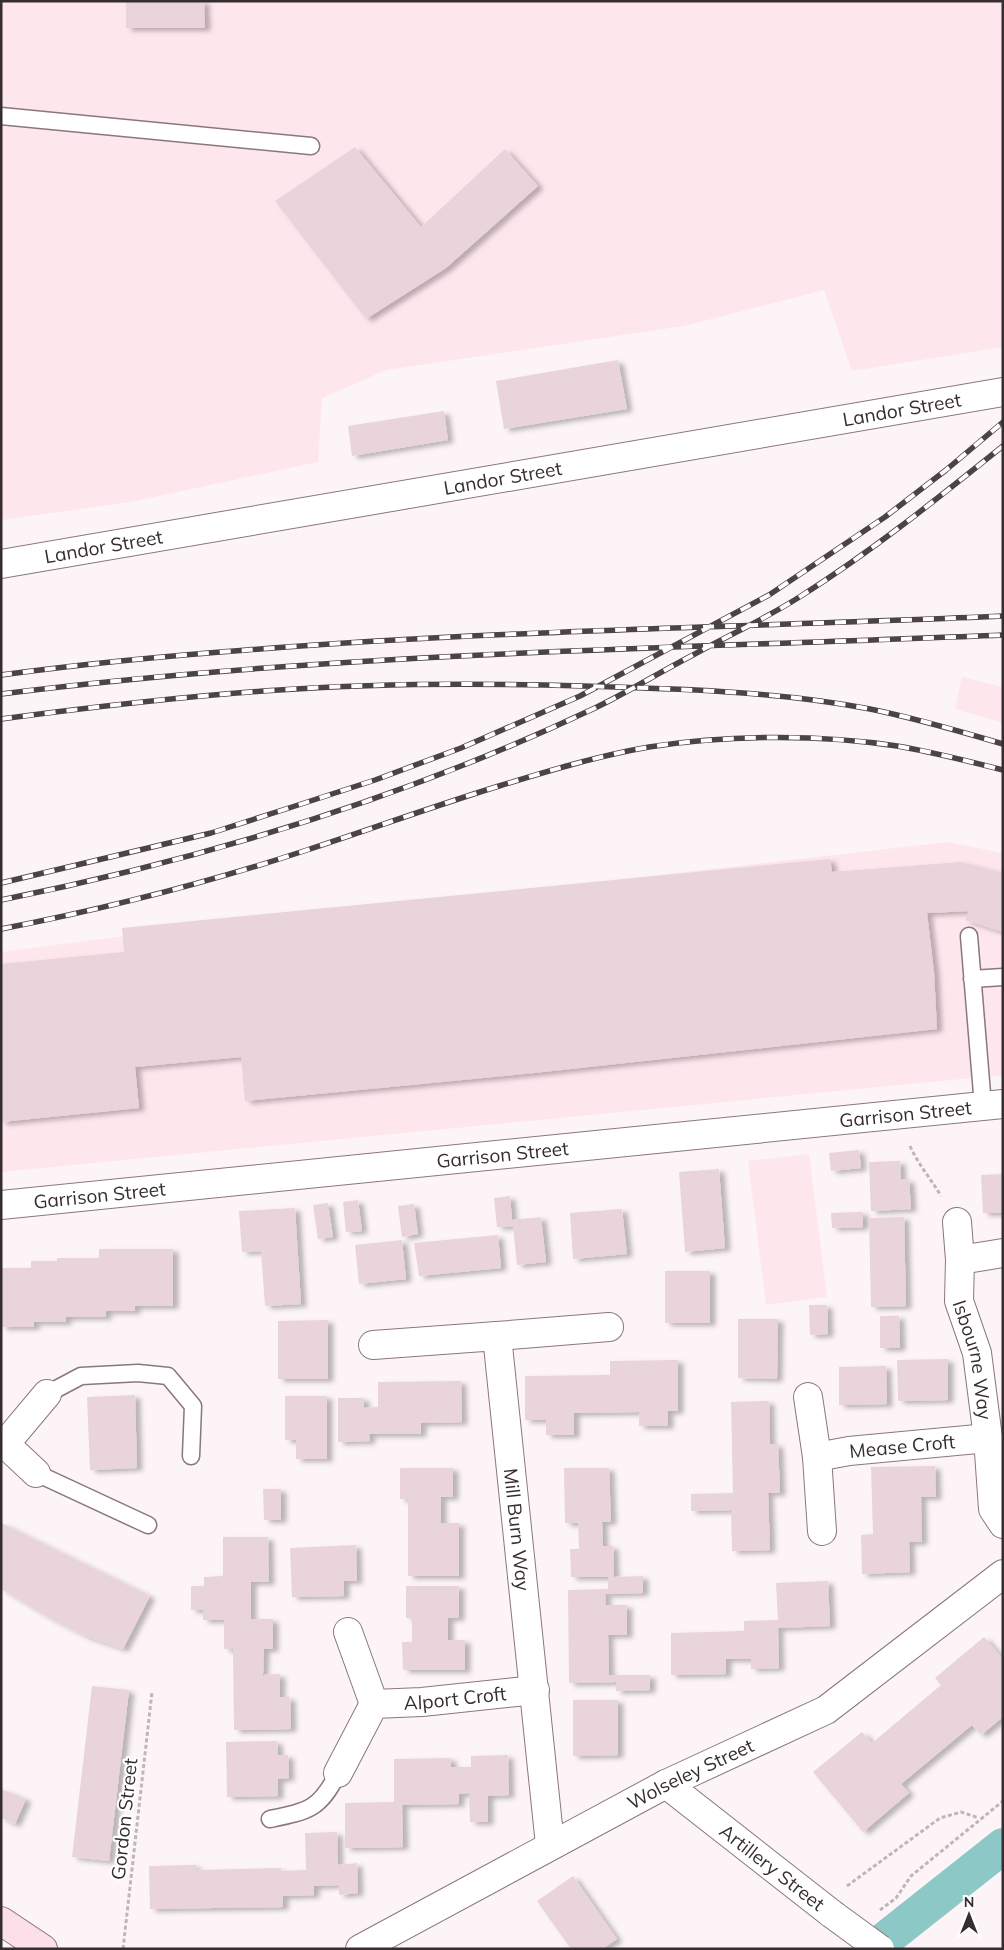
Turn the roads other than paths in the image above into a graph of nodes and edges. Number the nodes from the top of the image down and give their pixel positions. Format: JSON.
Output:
{"nodes":[{"id":1,"x":1,"y":116,"type":"edge"},
{"id":2,"x":311,"y":146,"type":"dead end"},
{"id":3,"x":1003,"y":392,"type":"edge"},
{"id":4,"x":1,"y":564,"type":"edge"},
{"id":5,"x":968,"y":936,"type":"dead end"},
{"id":6,"x":1003,"y":977,"type":"edge"},
{"id":7,"x":972,"y":979,"type":"junction"},
{"id":8,"x":993,"y":1105,"type":"edge"},
{"id":9,"x":1,"y":1205,"type":"edge"},
{"id":10,"x":956,"y":1222,"type":"road end"},
{"id":11,"x":1003,"y":1252,"type":"edge"},
{"id":12,"x":960,"y":1260,"type":"junction"},
{"id":13,"x":609,"y":1327,"type":"dead end"},
{"id":14,"x":497,"y":1336,"type":"junction"},
{"id":15,"x":373,"y":1345,"type":"dead end"},
{"id":16,"x":47,"y":1394,"type":"joint"},
{"id":17,"x":808,"y":1397,"type":"dead end"},
{"id":18,"x":988,"y":1438,"type":"junction"},
{"id":19,"x":3,"y":1443,"type":"edge"},
{"id":20,"x":192,"y":1456,"type":"dead end"},
{"id":21,"x":817,"y":1457,"type":"junction"},
{"id":22,"x":36,"y":1473,"type":"joint"},
{"id":23,"x":1003,"y":1524,"type":"edge"},
{"id":24,"x":148,"y":1525,"type":"dead end"},
{"id":25,"x":822,"y":1532,"type":"dead end"},
{"id":26,"x":1003,"y":1574,"type":"edge"},
{"id":27,"x":348,"y":1632,"type":"dead end"},
{"id":28,"x":535,"y":1690,"type":"junction"},
{"id":29,"x":374,"y":1704,"type":"junction"},
{"id":30,"x":338,"y":1773,"type":"joint"},
{"id":31,"x":666,"y":1784,"type":"junction"},
{"id":32,"x":270,"y":1820,"type":"dead end"},
{"id":33,"x":550,"y":1846,"type":"junction"},
{"id":34,"x":1,"y":1921,"type":"edge"},
{"id":35,"x":374,"y":1946,"type":"edge"},
{"id":36,"x":43,"y":1949,"type":"edge"},
{"id":37,"x":880,"y":1949,"type":"edge"}],
"edges":[{"from":1,"to":2,"type":"lane"},
{"from":3,"to":4,"type":"street","name":"Landor Street"},
{"from":5,"to":7,"type":"lane"},
{"from":6,"to":7,"type":"lane"},
{"from":7,"to":8,"type":"lane"},
{"from":8,"to":9,"type":"street","name":"Garrison Street"},
{"from":10,"to":12,"type":"street","name":"Isbourne Way"},
{"from":11,"to":12,"type":"street"},
{"from":12,"to":18,"type":"street","name":"Isbourne Way"},
{"from":13,"to":14,"type":"street"},
{"from":14,"to":15,"type":"street"},
{"from":14,"to":28,"type":"street","name":"Mill Burn Way"},
{"from":16,"to":19,"type":"street"},
{"from":16,"to":20,"type":"lane"},
{"from":17,"to":21,"type":"street"},
{"from":18,"to":21,"type":"street","name":"Mease Croft"},
{"from":18,"to":23,"type":"street","name":"Isbourne Way"},
{"from":19,"to":22,"type":"street"},
{"from":21,"to":25,"type":"street"},
{"from":22,"to":24,"type":"lane"},
{"from":26,"to":31,"type":"street","name":"Wolseley Street"},
{"from":27,"to":29,"type":"street"},
{"from":28,"to":29,"type":"street","name":"Alport Croft"},
{"from":28,"to":33,"type":"street","name":"Mill Burn Way"},
{"from":29,"to":30,"type":"street"},
{"from":30,"to":32,"type":"lane"},
{"from":31,"to":33,"type":"street","name":"Wolseley Street"},
{"from":31,"to":37,"type":"street","name":"Artillery Street","bridge":true},
{"from":33,"to":35,"type":"street","name":"Wolseley Street"},
{"from":34,"to":36,"type":"street"}]}
